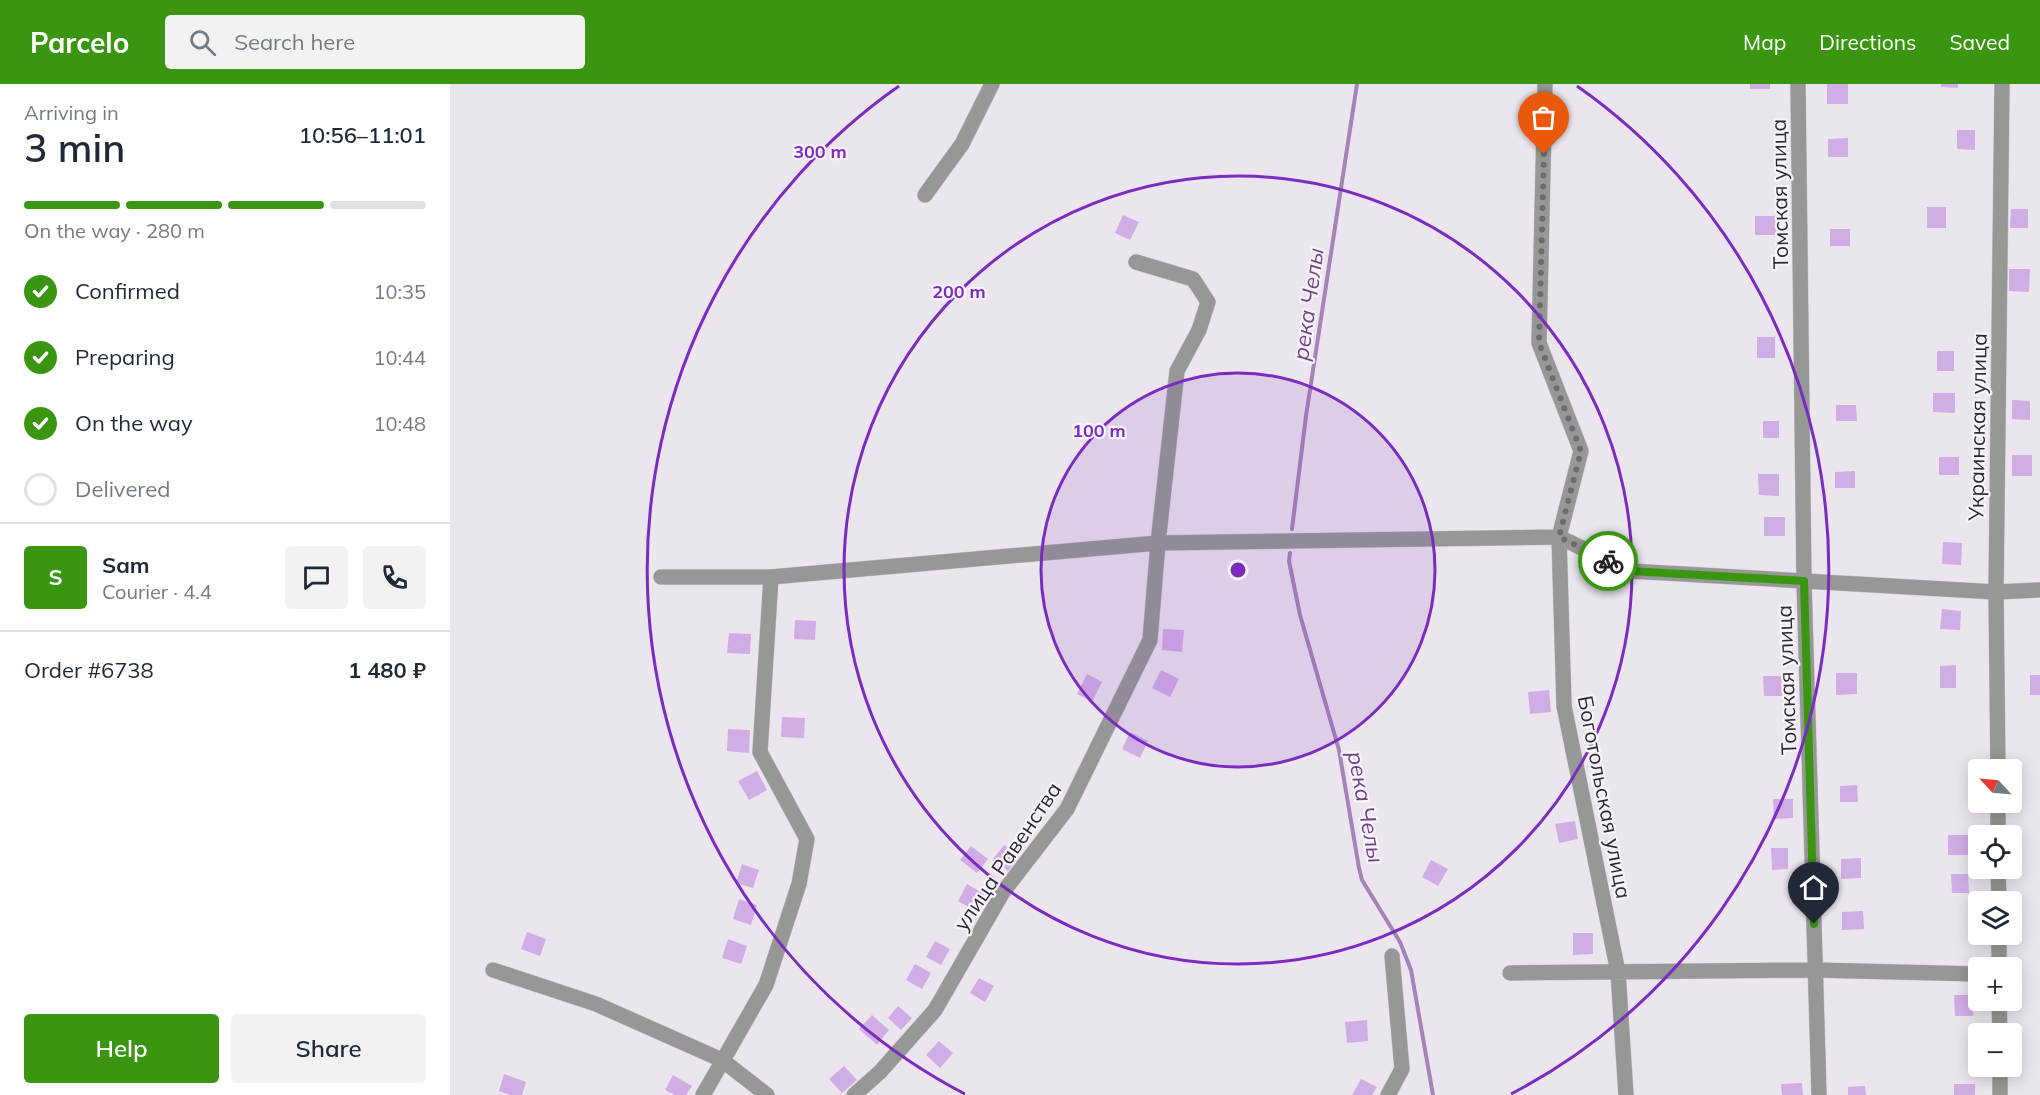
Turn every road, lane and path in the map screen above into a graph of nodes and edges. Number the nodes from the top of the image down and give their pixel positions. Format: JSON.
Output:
{"nodes":[{"id":1,"x":992,"y":84,"type":"edge"},
{"id":2,"x":1545,"y":84,"type":"edge"},
{"id":3,"x":1798,"y":84,"type":"edge"},
{"id":4,"x":2002,"y":84,"type":"edge"},
{"id":5,"x":925,"y":195,"type":"dead end"},
{"id":6,"x":1136,"y":262,"type":"dead end"},
{"id":7,"x":1559,"y":537,"type":"junction"},
{"id":8,"x":1158,"y":543,"type":"junction"},
{"id":9,"x":771,"y":577,"type":"junction"},
{"id":10,"x":661,"y":578,"type":"dead end"},
{"id":11,"x":1804,"y":581,"type":"junction"},
{"id":12,"x":2040,"y":590,"type":"edge"},
{"id":13,"x":1996,"y":592,"type":"junction"},
{"id":14,"x":1998,"y":759,"type":"edge"},
{"id":15,"x":1392,"y":956,"type":"dead end"},
{"id":16,"x":493,"y":970,"type":"dead end"},
{"id":17,"x":1815,"y":970,"type":"junction"},
{"id":18,"x":1618,"y":972,"type":"junction"},
{"id":19,"x":1510,"y":973,"type":"dead end"},
{"id":20,"x":1968,"y":974,"type":"edge"},
{"id":21,"x":722,"y":1060,"type":"junction"},
{"id":22,"x":2000,"y":1077,"type":"edge"},
{"id":23,"x":703,"y":1095,"type":"edge"},
{"id":24,"x":767,"y":1095,"type":"edge"},
{"id":25,"x":854,"y":1095,"type":"edge"},
{"id":26,"x":1388,"y":1095,"type":"edge"},
{"id":27,"x":1626,"y":1095,"type":"edge"},
{"id":28,"x":1818,"y":1095,"type":"edge"},
{"id":29,"x":2000,"y":1095,"type":"edge"}],
"edges":[{"from":1,"to":5,"type":"street"},
{"from":2,"to":7,"type":"street","name":"Боготольская улица"},
{"from":3,"to":11,"type":"street","name":"Томская улица"},
{"from":4,"to":13,"type":"street","name":"Украинская улица"},
{"from":6,"to":8,"type":"street","name":"улица Равенства"},
{"from":7,"to":8,"type":"street"},
{"from":7,"to":11,"type":"street"},
{"from":7,"to":18,"type":"street","name":"Боготольская улица"},
{"from":8,"to":9,"type":"street"},
{"from":8,"to":25,"type":"street","name":"улица Равенства"},
{"from":9,"to":10,"type":"street"},
{"from":9,"to":21,"type":"street"},
{"from":11,"to":13,"type":"street"},
{"from":11,"to":17,"type":"street","name":"Томская улица"},
{"from":12,"to":13,"type":"street"},
{"from":13,"to":14,"type":"street","name":"Украинская улица"},
{"from":15,"to":26,"type":"street"},
{"from":16,"to":21,"type":"street"},
{"from":17,"to":18,"type":"street"},
{"from":17,"to":20,"type":"street"},
{"from":17,"to":28,"type":"street","name":"Томская улица"},
{"from":18,"to":19,"type":"street"},
{"from":18,"to":27,"type":"street","name":"Боготольская улица"},
{"from":21,"to":23,"type":"street"},
{"from":21,"to":24,"type":"street"},
{"from":22,"to":29,"type":"street"}]}
